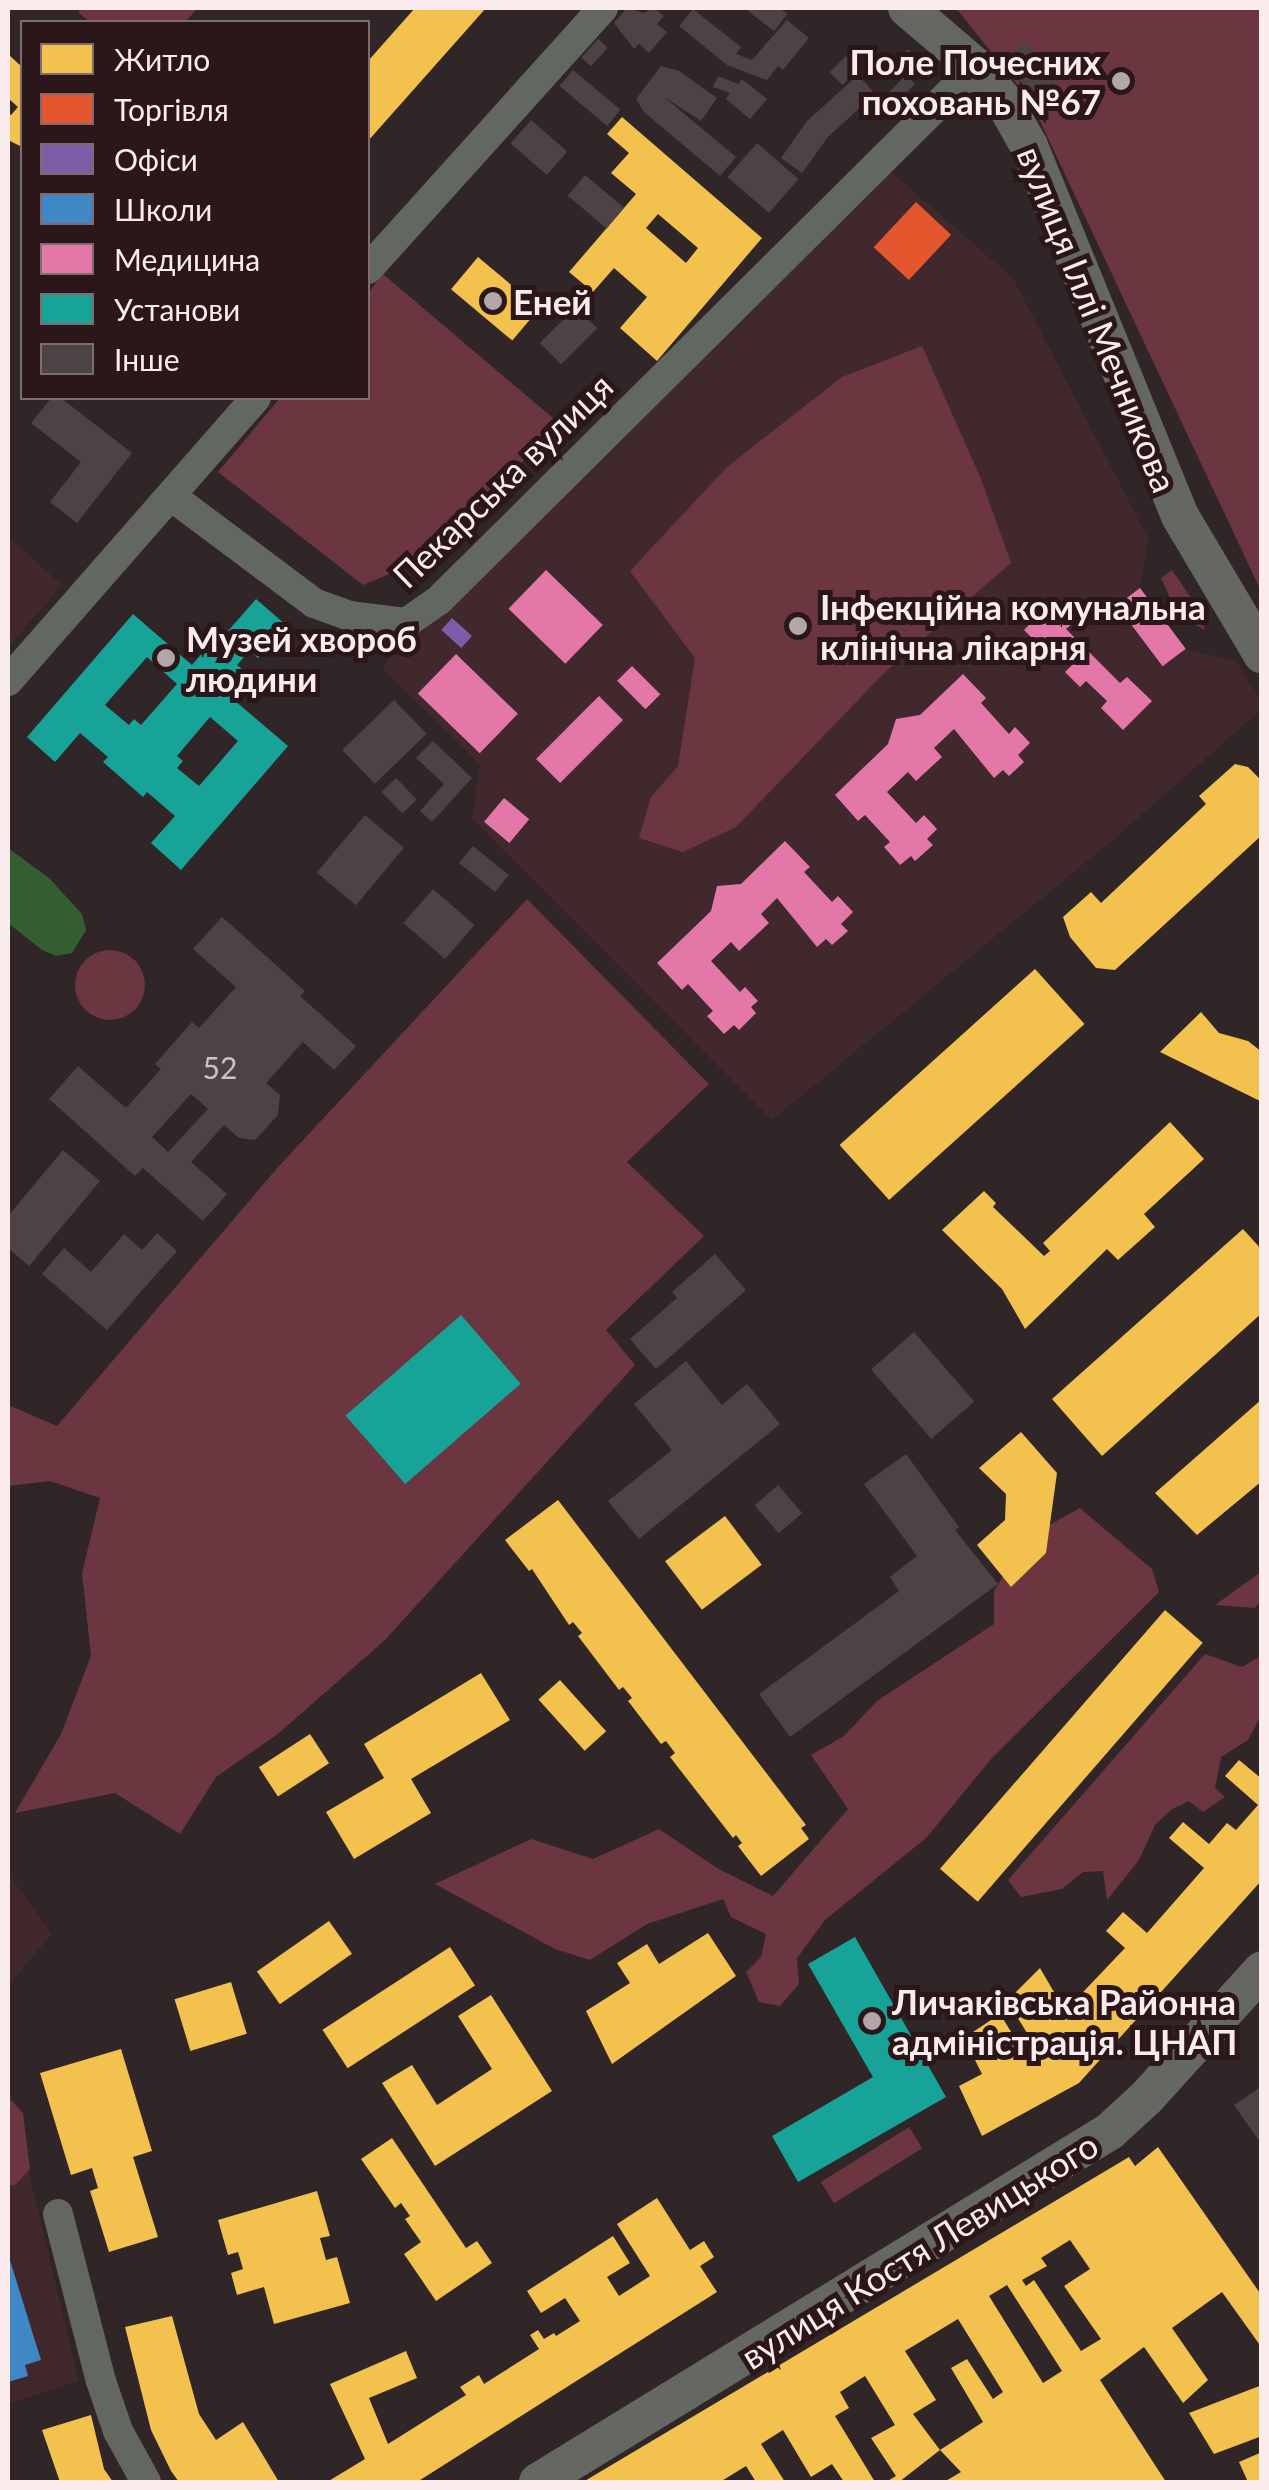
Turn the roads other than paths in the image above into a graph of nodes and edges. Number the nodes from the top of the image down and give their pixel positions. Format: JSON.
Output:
{"nodes":[{"id":1,"x":604,"y":8,"type":"edge"},
{"id":2,"x":908,"y":8,"type":"edge"},
{"id":3,"x":976,"y":67,"type":"junction"},
{"id":4,"x":370,"y":267,"type":"edge"},
{"id":5,"x":254,"y":400,"type":"edge"},
{"id":6,"x":171,"y":496,"type":"junction"},
{"id":7,"x":1262,"y":654,"type":"edge"},
{"id":8,"x":8,"y":681,"type":"edge"},
{"id":9,"x":1262,"y":1970,"type":"edge"},
{"id":10,"x":58,"y":2214,"type":"dead end"},
{"id":11,"x":146,"y":2482,"type":"edge"},
{"id":12,"x":538,"y":2482,"type":"edge"}],
"edges":[{"from":1,"to":4,"type":"street"},
{"from":2,"to":3,"type":"main road","name":"вулиця Іллі Мечникова"},
{"from":3,"to":6,"type":"street","name":"Пекарська вулиця"},
{"from":3,"to":7,"type":"main road","name":"вулиця Іллі Мечникова"},
{"from":5,"to":6,"type":"street"},
{"from":6,"to":8,"type":"street"},
{"from":9,"to":12,"type":"main road","name":"вулиця Костя Левицького"},
{"from":10,"to":11,"type":"street"}]}
